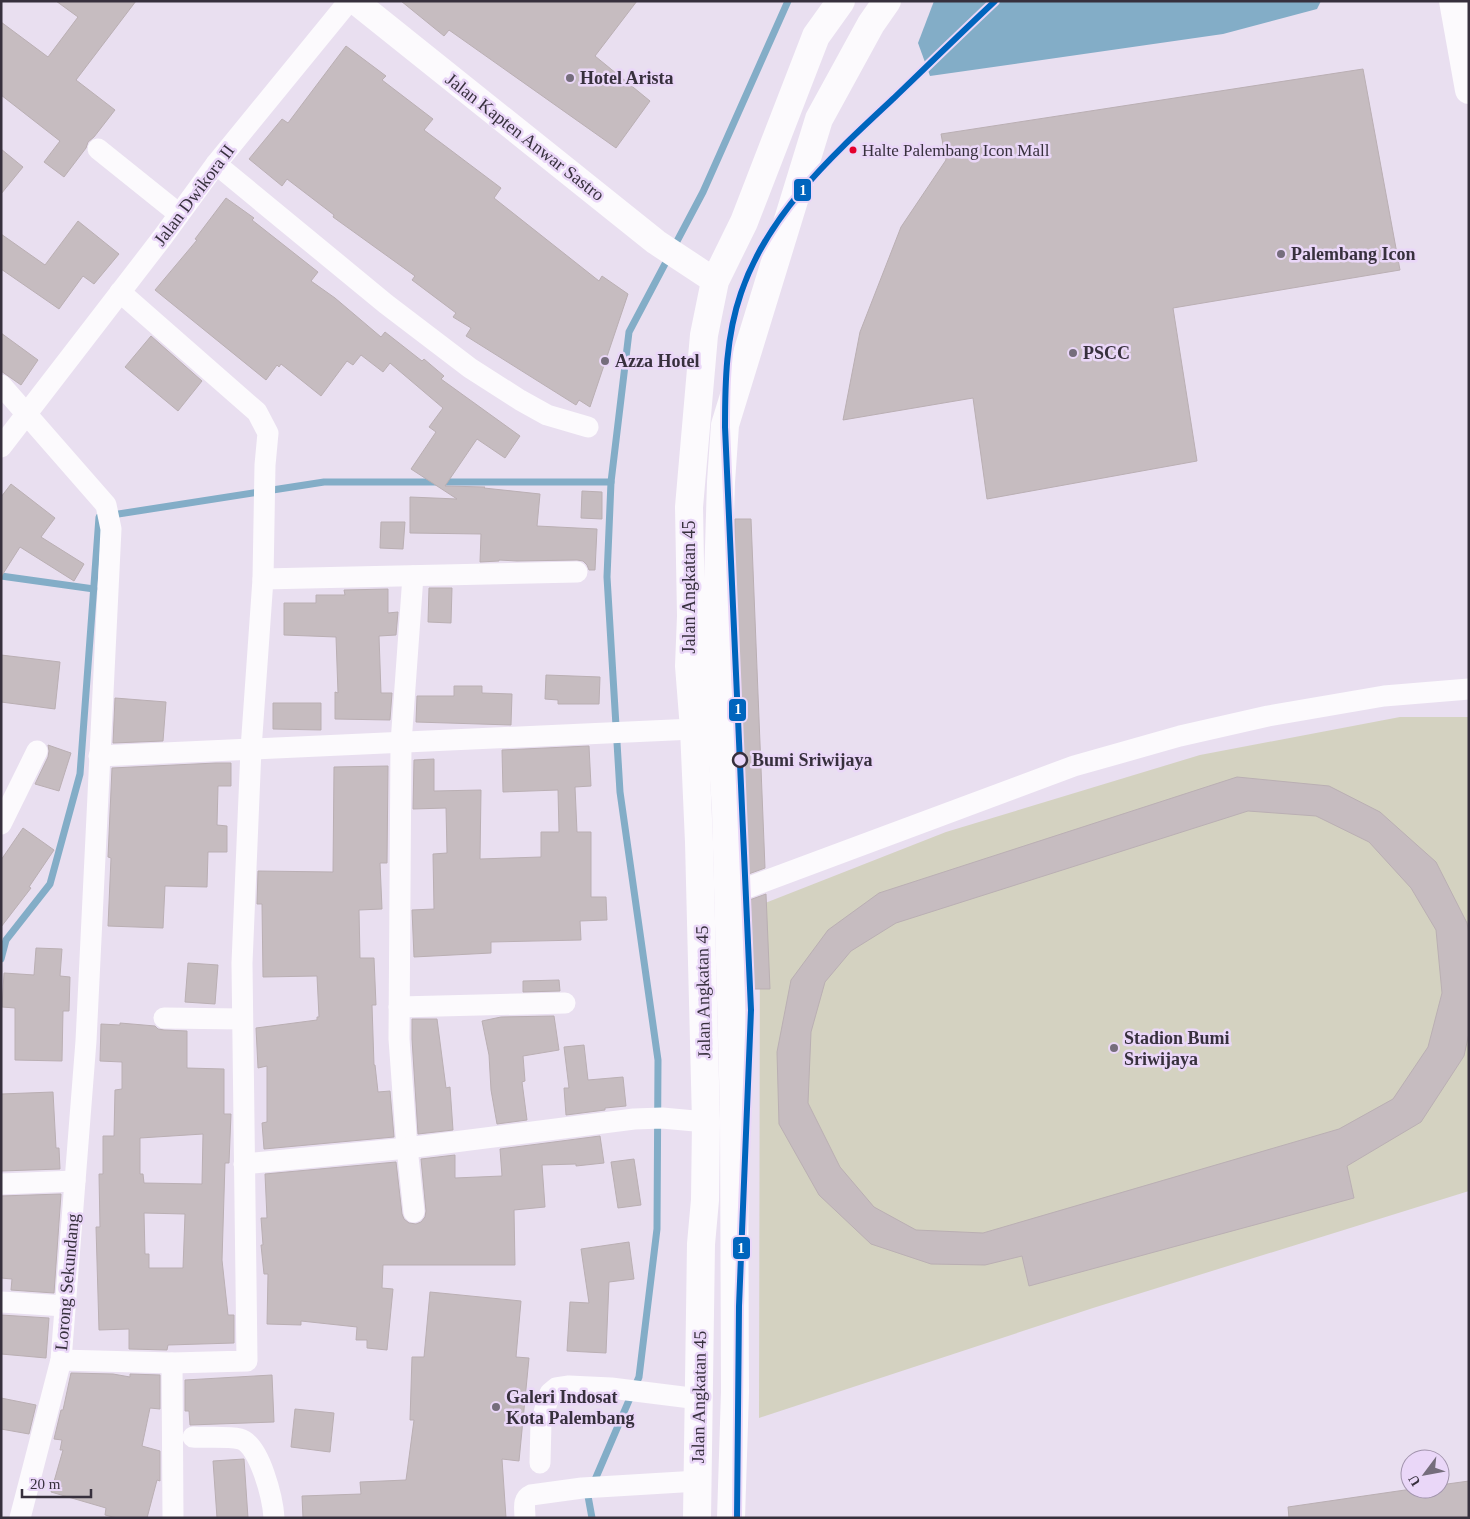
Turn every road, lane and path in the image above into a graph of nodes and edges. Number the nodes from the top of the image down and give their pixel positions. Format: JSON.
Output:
{"nodes":[{"id":1,"x":349,"y":1,"type":"edge"},
{"id":2,"x":355,"y":1,"type":"edge"},
{"id":3,"x":842,"y":1,"type":"edge"},
{"id":4,"x":888,"y":1,"type":"edge"},
{"id":5,"x":1454,"y":1,"type":"edge"},
{"id":6,"x":876,"y":13,"type":"edge"},
{"id":7,"x":1469,"y":90,"type":"edge"},
{"id":8,"x":98,"y":149,"type":"dead end"},
{"id":9,"x":216,"y":164,"type":"junction"},
{"id":10,"x":178,"y":214,"type":"junction"},
{"id":11,"x":706,"y":276,"type":"junction"},
{"id":12,"x":120,"y":292,"type":"junction"},
{"id":13,"x":1,"y":385,"type":"edge"},
{"id":14,"x":27,"y":413,"type":"junction"},
{"id":15,"x":588,"y":427,"type":"dead end"},
{"id":16,"x":1,"y":447,"type":"edge"},
{"id":17,"x":576,"y":572,"type":"dead end"},
{"id":18,"x":413,"y":576,"type":"junction"},
{"id":19,"x":262,"y":579,"type":"junction"},
{"id":20,"x":1469,"y":689,"type":"edge"},
{"id":21,"x":694,"y":729,"type":"junction"},
{"id":22,"x":401,"y":743,"type":"junction"},
{"id":23,"x":251,"y":750,"type":"junction"},
{"id":24,"x":37,"y":751,"type":"dead end"},
{"id":25,"x":99,"y":756,"type":"junction"},
{"id":26,"x":1,"y":824,"type":"edge"},
{"id":27,"x":728,"y":895,"type":"junction"},
{"id":28,"x":565,"y":1003,"type":"dead end"},
{"id":29,"x":399,"y":1006,"type":"junction"},
{"id":30,"x":164,"y":1018,"type":"dead end"},
{"id":31,"x":242,"y":1019,"type":"junction"},
{"id":32,"x":706,"y":1122,"type":"junction"},
{"id":33,"x":407,"y":1148,"type":"junction"},
{"id":34,"x":244,"y":1164,"type":"junction"},
{"id":35,"x":75,"y":1182,"type":"junction"},
{"id":36,"x":1,"y":1184,"type":"edge"},
{"id":37,"x":705,"y":1200,"type":"junction"},
{"id":38,"x":414,"y":1212,"type":"dead end"},
{"id":39,"x":734,"y":1236,"type":"junction"},
{"id":40,"x":1,"y":1302,"type":"edge"},
{"id":41,"x":65,"y":1306,"type":"junction"},
{"id":42,"x":61,"y":1360,"type":"junction"},
{"id":43,"x":172,"y":1363,"type":"junction"},
{"id":44,"x":699,"y":1399,"type":"junction"},
{"id":45,"x":193,"y":1437,"type":"dead end"},
{"id":46,"x":540,"y":1463,"type":"dead end"},
{"id":47,"x":698,"y":1481,"type":"junction"},
{"id":48,"x":20,"y":1518,"type":"edge"},
{"id":49,"x":173,"y":1518,"type":"edge"},
{"id":50,"x":274,"y":1518,"type":"edge"},
{"id":51,"x":525,"y":1518,"type":"edge"},
{"id":52,"x":697,"y":1518,"type":"edge"},
{"id":53,"x":731,"y":1518,"type":"edge"}],
"edges":[{"from":1,"to":9,"type":"street","name":"Jalan Dwikora II"},
{"from":2,"to":11,"type":"street","name":"Jalan Kapten Anwar Sastro"},
{"from":3,"to":11,"type":"main road","name":"Jalan Angkatan 45"},
{"from":4,"to":6,"type":"main road"},
{"from":5,"to":7,"type":"main road"},
{"from":6,"to":27,"type":"main road"},
{"from":8,"to":10,"type":"street"},
{"from":9,"to":10,"type":"street","name":"Jalan Dwikora II"},
{"from":9,"to":15,"type":"street"},
{"from":10,"to":12,"type":"street","name":"Jalan Dwikora II"},
{"from":11,"to":21,"type":"main road","name":"Jalan Angkatan 45"},
{"from":12,"to":14,"type":"street","name":"Jalan Dwikora II"},
{"from":12,"to":19,"type":"street"},
{"from":13,"to":14,"type":"street"},
{"from":14,"to":16,"type":"street"},
{"from":14,"to":25,"type":"street","name":"Lorong Sekundang"},
{"from":17,"to":18,"type":"street"},
{"from":18,"to":19,"type":"street"},
{"from":18,"to":22,"type":"street"},
{"from":19,"to":23,"type":"street"},
{"from":20,"to":27,"type":"street"},
{"from":21,"to":22,"type":"street"},
{"from":21,"to":32,"type":"main road","name":"Jalan Angkatan 45"},
{"from":22,"to":23,"type":"street"},
{"from":22,"to":29,"type":"street"},
{"from":23,"to":25,"type":"street"},
{"from":23,"to":31,"type":"street"},
{"from":24,"to":26,"type":"street"},
{"from":25,"to":35,"type":"street","name":"Lorong Sekundang"},
{"from":27,"to":39,"type":"main road"},
{"from":28,"to":29,"type":"street"},
{"from":29,"to":33,"type":"street"},
{"from":30,"to":31,"type":"street"},
{"from":31,"to":34,"type":"street"},
{"from":32,"to":33,"type":"street"},
{"from":32,"to":37,"type":"main road","name":"Jalan Angkatan 45"},
{"from":33,"to":34,"type":"street"},
{"from":33,"to":38,"type":"street"},
{"from":34,"to":43,"type":"street"},
{"from":35,"to":36,"type":"street"},
{"from":35,"to":41,"type":"street","name":"Lorong Sekundang"},
{"from":37,"to":39,"type":"main road"},
{"from":37,"to":44,"type":"main road","name":"Jalan Angkatan 45"},
{"from":39,"to":53,"type":"main road"},
{"from":40,"to":41,"type":"street"},
{"from":41,"to":42,"type":"street","name":"Lorong Sekundang"},
{"from":42,"to":43,"type":"street"},
{"from":42,"to":48,"type":"street","name":"Lorong Sekundang"},
{"from":43,"to":49,"type":"street"},
{"from":44,"to":46,"type":"street"},
{"from":44,"to":47,"type":"main road","name":"Jalan Angkatan 45"},
{"from":45,"to":50,"type":"street"},
{"from":47,"to":51,"type":"street"},
{"from":47,"to":52,"type":"main road","name":"Jalan Angkatan 45"}]}
